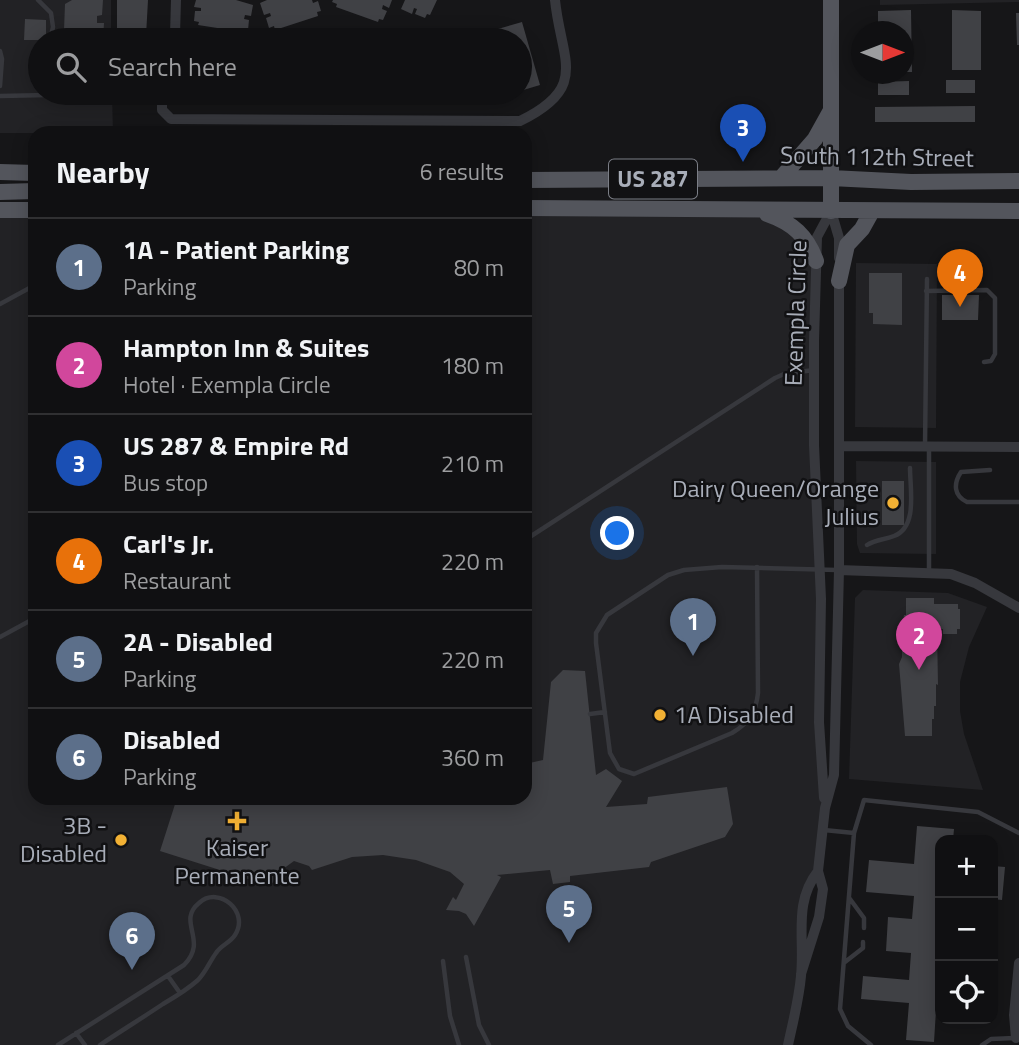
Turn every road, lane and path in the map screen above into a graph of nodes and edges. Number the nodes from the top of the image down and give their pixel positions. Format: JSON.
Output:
{"nodes":[{"id":1,"x":38,"y":0,"type":"edge"},
{"id":2,"x":176,"y":0,"type":"edge"},
{"id":3,"x":555,"y":0,"type":"edge"},
{"id":4,"x":831,"y":0,"type":"edge"},
{"id":5,"x":53,"y":28,"type":"edge"},
{"id":6,"x":174,"y":28,"type":"edge"},
{"id":7,"x":0,"y":51,"type":"edge"},
{"id":8,"x":0,"y":86,"type":"edge"},
{"id":9,"x":28,"y":95,"type":"edge"},
{"id":10,"x":0,"y":96,"type":"edge"},
{"id":11,"x":162,"y":105,"type":"edge"},
{"id":12,"x":832,"y":109,"type":"junction"},
{"id":13,"x":0,"y":172,"type":"edge"},
{"id":14,"x":28,"y":173,"type":"edge"},
{"id":15,"x":831,"y":177,"type":"junction"},
{"id":16,"x":781,"y":178,"type":"junction"},
{"id":17,"x":532,"y":180,"type":"edge"},
{"id":18,"x":1019,"y":181,"type":"edge"},
{"id":19,"x":28,"y":191,"type":"edge"},
{"id":20,"x":0,"y":192,"type":"edge"},
{"id":21,"x":532,"y":208,"type":"edge"},
{"id":22,"x":0,"y":210,"type":"edge"},
{"id":23,"x":28,"y":210,"type":"edge"},
{"id":24,"x":759,"y":211,"type":"junction"},
{"id":25,"x":831,"y":211,"type":"junction"},
{"id":26,"x":873,"y":211,"type":"junction"},
{"id":27,"x":1019,"y":211,"type":"edge"},
{"id":28,"x":816,"y":261,"type":"junction"},
{"id":29,"x":927,"y":279,"type":"dead end"},
{"id":30,"x":839,"y":281,"type":"junction"},
{"id":31,"x":28,"y":289,"type":"edge"},
{"id":32,"x":926,"y":291,"type":"junction"},
{"id":33,"x":0,"y":304,"type":"edge"},
{"id":34,"x":984,"y":362,"type":"dead end"},
{"id":35,"x":814,"y":370,"type":"junction"},
{"id":36,"x":839,"y":446,"type":"junction"},
{"id":37,"x":927,"y":446,"type":"junction"},
{"id":38,"x":1019,"y":447,"type":"edge"},
{"id":39,"x":910,"y":468,"type":"dead end"},
{"id":40,"x":990,"y":470,"type":"dead end"},
{"id":41,"x":1019,"y":502,"type":"edge"},
{"id":42,"x":532,"y":535,"type":"edge"},
{"id":43,"x":867,"y":545,"type":"dead end"},
{"id":44,"x":757,"y":567,"type":"junction"},
{"id":45,"x":820,"y":570,"type":"junction"},
{"id":46,"x":839,"y":570,"type":"junction"},
{"id":47,"x":929,"y":572,"type":"junction"},
{"id":48,"x":1019,"y":608,"type":"edge"},
{"id":49,"x":28,"y":622,"type":"edge"},
{"id":50,"x":0,"y":637,"type":"edge"},
{"id":51,"x":605,"y":712,"type":"junction"},
{"id":52,"x":590,"y":714,"type":"dead end"},
{"id":53,"x":825,"y":808,"type":"junction"},
{"id":54,"x":823,"y":830,"type":"junction"},
{"id":55,"x":854,"y":832,"type":"junction"},
{"id":56,"x":1019,"y":833,"type":"edge"},
{"id":57,"x":818,"y":871,"type":"junction"},
{"id":58,"x":849,"y":898,"type":"junction"},
{"id":59,"x":864,"y":928,"type":"dead end"},
{"id":60,"x":863,"y":942,"type":"dead end"},
{"id":61,"x":466,"y":957,"type":"dead end"},
{"id":62,"x":443,"y":961,"type":"dead end"},
{"id":63,"x":844,"y":963,"type":"junction"},
{"id":64,"x":1019,"y":963,"type":"edge"},
{"id":65,"x":802,"y":974,"type":"junction"},
{"id":66,"x":168,"y":976,"type":"junction"},
{"id":67,"x":180,"y":993,"type":"junction"},
{"id":68,"x":76,"y":1033,"type":"junction"},
{"id":69,"x":1016,"y":1041,"type":"edge"},
{"id":70,"x":58,"y":1045,"type":"edge"},
{"id":71,"x":85,"y":1045,"type":"edge"},
{"id":72,"x":100,"y":1045,"type":"edge"},
{"id":73,"x":458,"y":1045,"type":"edge"},
{"id":74,"x":489,"y":1045,"type":"edge"},
{"id":75,"x":788,"y":1045,"type":"edge"},
{"id":76,"x":871,"y":1045,"type":"edge"},
{"id":77,"x":982,"y":1045,"type":"edge"}],
"edges":[{"from":1,"to":5,"type":"lane"},
{"from":2,"to":6,"type":"street"},
{"from":3,"to":11,"type":"street"},
{"from":4,"to":12,"type":"main road"},
{"from":7,"to":8,"type":"lane"},
{"from":9,"to":10,"type":"lane"},
{"from":12,"to":15,"type":"main road"},
{"from":12,"to":16,"type":"main road"},
{"from":13,"to":14,"type":"main road"},
{"from":15,"to":16,"type":"main road","name":"South 112th Street","number":"US 287"},
{"from":15,"to":18,"type":"main road","name":"South 112th Street","number":"US 287"},
{"from":15,"to":25,"type":"main road"},
{"from":16,"to":17,"type":"main road","name":"South 112th Street","number":"US 287"},
{"from":19,"to":20,"type":"main road"},
{"from":21,"to":24,"type":"main road","number":"US 287"},
{"from":22,"to":23,"type":"main road"},
{"from":24,"to":25,"type":"main road","number":"US 287"},
{"from":24,"to":28,"type":"main road"},
{"from":25,"to":26,"type":"main road","number":"US 287"},
{"from":25,"to":28,"type":"street","name":"Exempla Circle"},
{"from":25,"to":30,"type":"street","name":"Exempla Circle"},
{"from":26,"to":27,"type":"main road","number":"US 287"},
{"from":26,"to":30,"type":"main road"},
{"from":28,"to":35,"type":"street","name":"Exempla Circle"},
{"from":29,"to":32,"type":"lane"},
{"from":30,"to":36,"type":"street","name":"Exempla Circle"},
{"from":31,"to":33,"type":"lane"},
{"from":32,"to":34,"type":"lane"},
{"from":32,"to":37,"type":"lane"},
{"from":35,"to":42,"type":"lane"},
{"from":35,"to":45,"type":"street","name":"Exempla Circle"},
{"from":36,"to":37,"type":"street"},
{"from":36,"to":46,"type":"street","name":"Exempla Circle"},
{"from":37,"to":38,"type":"street"},
{"from":37,"to":47,"type":"lane"},
{"from":39,"to":43,"type":"lane"},
{"from":40,"to":41,"type":"lane"},
{"from":44,"to":45,"type":"lane"},
{"from":44,"to":51,"type":"lane"},
{"from":44,"to":51,"type":"lane"},
{"from":45,"to":46,"type":"lane"},
{"from":45,"to":53,"type":"street","name":"Exempla Circle"},
{"from":46,"to":47,"type":"street"},
{"from":46,"to":53,"type":"street","name":"Exempla Circle"},
{"from":47,"to":48,"type":"street"},
{"from":49,"to":50,"type":"lane"},
{"from":51,"to":52,"type":"lane"},
{"from":53,"to":54,"type":"street","name":"Exempla Circle"},
{"from":54,"to":55,"type":"lane"},
{"from":54,"to":57,"type":"street","name":"Exempla Circle"},
{"from":55,"to":56,"type":"lane"},
{"from":55,"to":58,"type":"lane"},
{"from":57,"to":65,"type":"street","name":"Exempla Circle"},
{"from":57,"to":65,"type":"street","name":"Exempla Circle"},
{"from":58,"to":59,"type":"lane"},
{"from":58,"to":63,"type":"lane"},
{"from":60,"to":63,"type":"lane"},
{"from":61,"to":74,"type":"lane"},
{"from":62,"to":73,"type":"lane"},
{"from":63,"to":76,"type":"lane"},
{"from":64,"to":69,"type":"street"},
{"from":65,"to":75,"type":"street","name":"Exempla Circle"},
{"from":66,"to":67,"type":"lane"},
{"from":66,"to":67,"type":"lane"},
{"from":66,"to":68,"type":"lane"},
{"from":67,"to":72,"type":"lane"},
{"from":68,"to":70,"type":"lane"},
{"from":68,"to":71,"type":"lane"},
{"from":69,"to":77,"type":"lane"}]}
